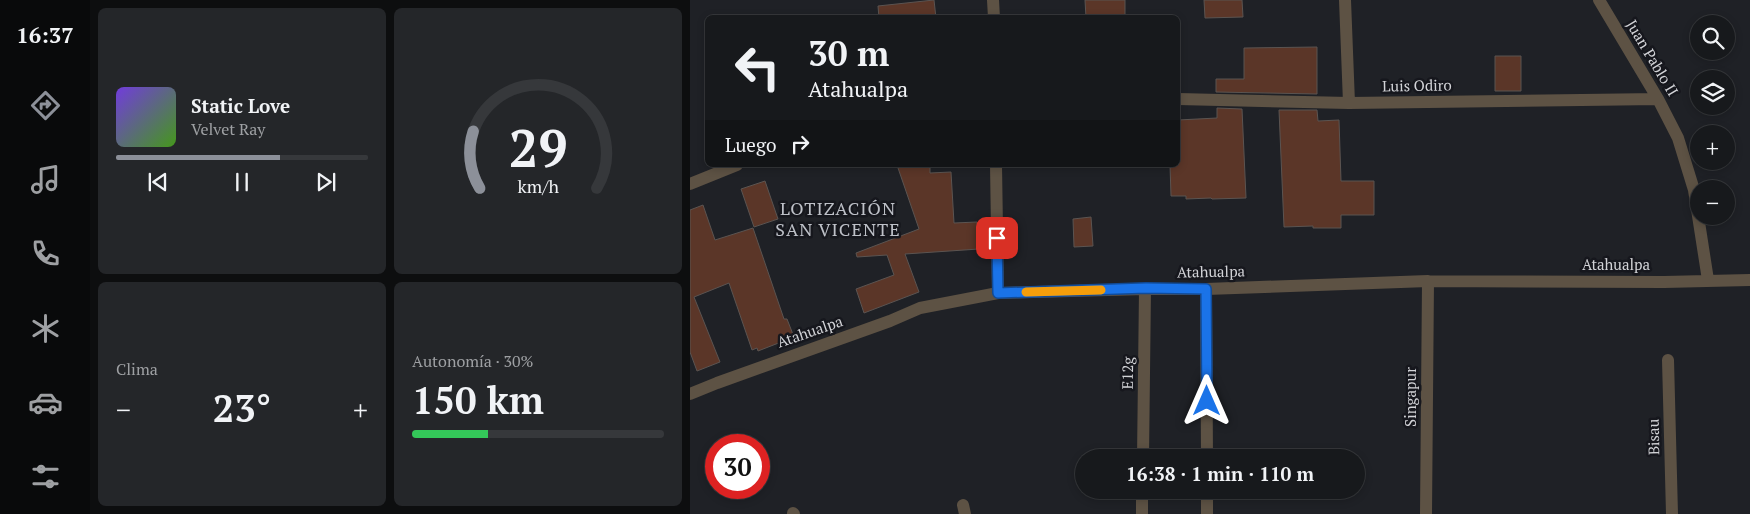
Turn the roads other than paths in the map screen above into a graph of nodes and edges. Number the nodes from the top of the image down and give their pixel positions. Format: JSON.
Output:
{"nodes":[{"id":1,"x":994,"y":0,"type":"edge"},
{"id":2,"x":1345,"y":0,"type":"edge"},
{"id":3,"x":1598,"y":0,"type":"edge"},
{"id":4,"x":994,"y":15,"type":"edge"},
{"id":5,"x":1180,"y":99,"type":"edge"},
{"id":6,"x":1658,"y":99,"type":"junction"},
{"id":7,"x":1349,"y":103,"type":"junction"},
{"id":8,"x":732,"y":167,"type":"edge"},
{"id":9,"x":996,"y":167,"type":"edge"},
{"id":10,"x":690,"y":184,"type":"edge"},
{"id":11,"x":1708,"y":280,"type":"junction"},
{"id":12,"x":1750,"y":280,"type":"edge"},
{"id":13,"x":1428,"y":281,"type":"junction"},
{"id":14,"x":1146,"y":288,"type":"junction"},
{"id":15,"x":1206,"y":289,"type":"junction"},
{"id":16,"x":998,"y":293,"type":"junction"},
{"id":17,"x":1668,"y":360,"type":"dead end"},
{"id":18,"x":690,"y":394,"type":"edge"},
{"id":19,"x":1142,"y":449,"type":"edge"},
{"id":20,"x":1207,"y":449,"type":"edge"},
{"id":21,"x":1142,"y":499,"type":"edge"},
{"id":22,"x":1207,"y":499,"type":"edge"},
{"id":23,"x":1142,"y":514,"type":"edge"},
{"id":24,"x":1207,"y":514,"type":"edge"},
{"id":25,"x":1426,"y":514,"type":"edge"},
{"id":26,"x":1672,"y":514,"type":"edge"}],
"edges":[{"from":1,"to":4,"type":"street"},
{"from":2,"to":7,"type":"street"},
{"from":3,"to":6,"type":"street","name":"Juan Pablo II"},
{"from":5,"to":7,"type":"street","name":"Luis Odiro"},
{"from":6,"to":7,"type":"street","name":"Luis Odiro"},
{"from":6,"to":11,"type":"street","name":"Juan Pablo II"},
{"from":8,"to":10,"type":"street"},
{"from":9,"to":16,"type":"street"},
{"from":11,"to":12,"type":"street","name":"Atahualpa"},
{"from":11,"to":13,"type":"street","name":"Atahualpa"},
{"from":13,"to":15,"type":"street","name":"Atahualpa"},
{"from":13,"to":25,"type":"street","name":"Singapur"},
{"from":14,"to":15,"type":"street","name":"Atahualpa"},
{"from":14,"to":16,"type":"street","name":"Atahualpa"},
{"from":14,"to":19,"type":"street","name":"E12g"},
{"from":15,"to":20,"type":"street"},
{"from":16,"to":18,"type":"street","name":"Atahualpa"},
{"from":17,"to":26,"type":"street","name":"Bisau"},
{"from":21,"to":23,"type":"street"},
{"from":22,"to":24,"type":"street"}]}
